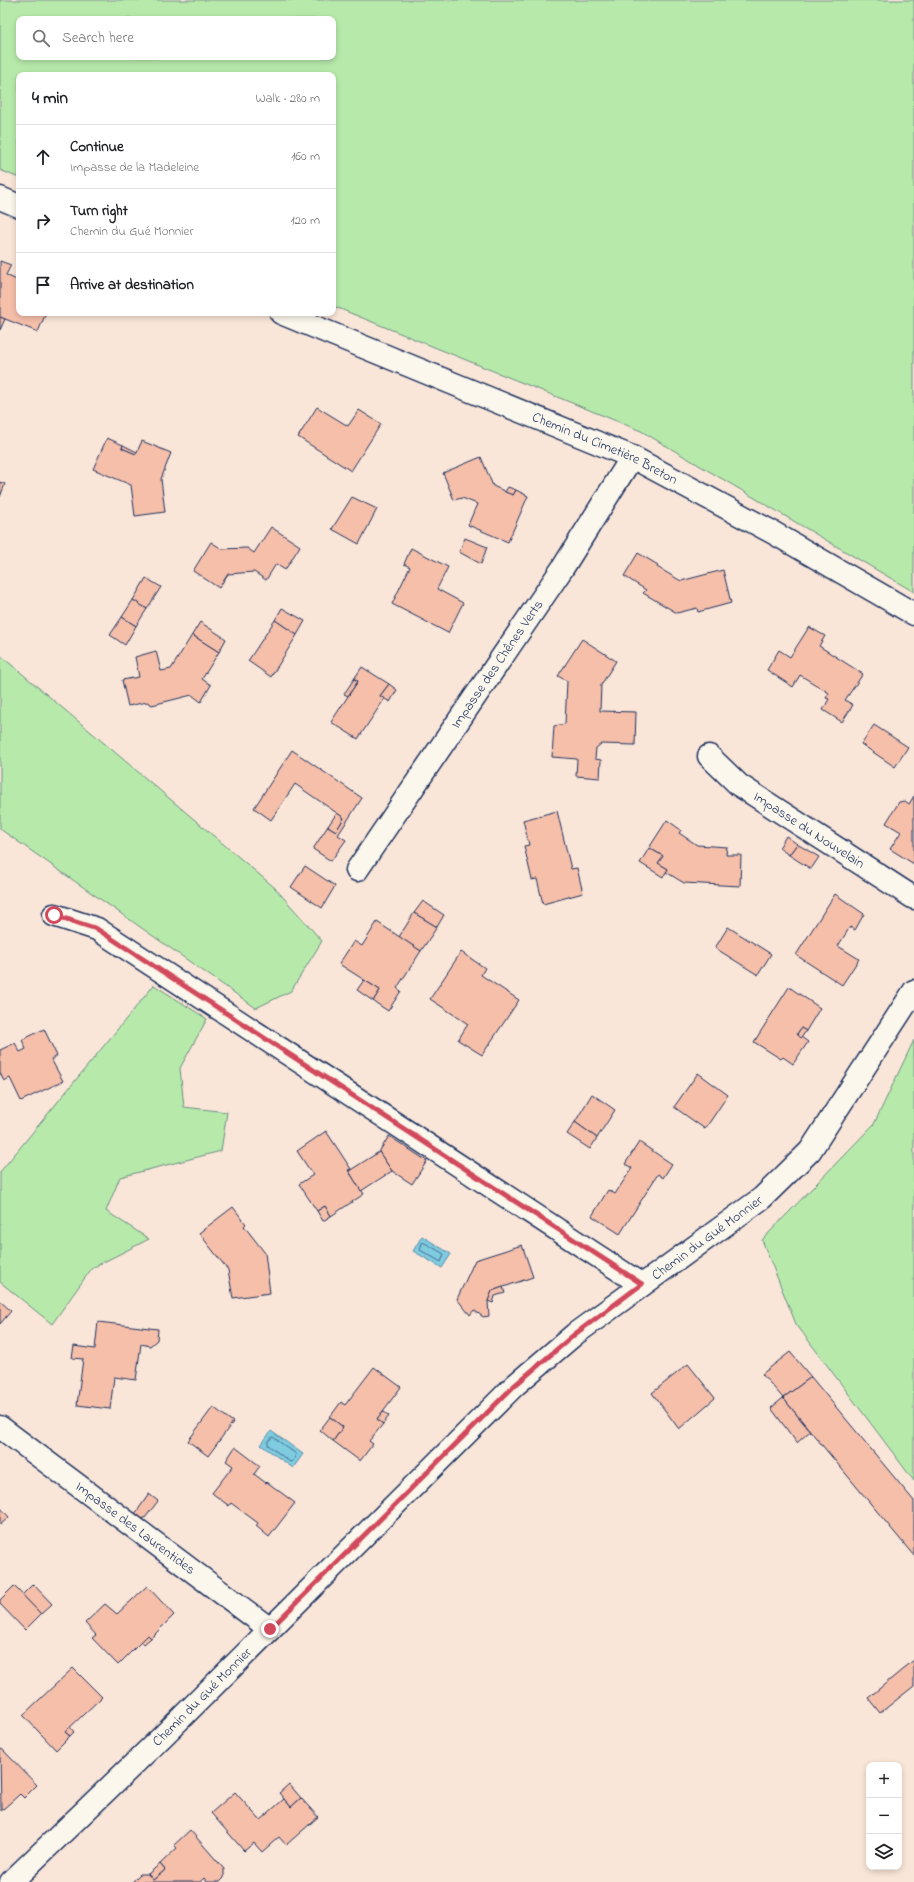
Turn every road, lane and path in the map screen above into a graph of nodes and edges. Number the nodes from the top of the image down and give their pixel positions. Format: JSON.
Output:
{"nodes":[{"id":1,"x":0,"y":198,"type":"edge"},
{"id":2,"x":16,"y":205,"type":"edge"},
{"id":3,"x":288,"y":316,"type":"edge"},
{"id":4,"x":632,"y":457,"type":"junction"},
{"id":5,"x":914,"y":614,"type":"edge"},
{"id":6,"x":709,"y":756,"type":"dead end"},
{"id":7,"x":357,"y":870,"type":"dead end"},
{"id":8,"x":914,"y":898,"type":"edge"},
{"id":9,"x":54,"y":915,"type":"dead end"},
{"id":10,"x":914,"y":991,"type":"edge"},
{"id":11,"x":642,"y":1284,"type":"junction"},
{"id":12,"x":0,"y":1427,"type":"edge"},
{"id":13,"x":270,"y":1629,"type":"junction"},
{"id":14,"x":11,"y":1882,"type":"edge"}],
"edges":[{"from":1,"to":2,"type":"street"},
{"from":3,"to":4,"type":"street","name":"Chemin du Cimetière Breton"},
{"from":4,"to":5,"type":"street","name":"Chemin du Cimetière Breton"},
{"from":4,"to":7,"type":"street","name":"Impasse des Chênes Verts"},
{"from":6,"to":8,"type":"street","name":"Impasse du Nouvelain"},
{"from":9,"to":11,"type":"street"},
{"from":10,"to":11,"type":"street","name":"Chemin du Gué Monnier"},
{"from":11,"to":13,"type":"street","name":"Chemin du Gué Monnier"},
{"from":12,"to":13,"type":"street","name":"Impasse des Laurentides"},
{"from":13,"to":14,"type":"street","name":"Chemin du Gué Monnier"}]}
